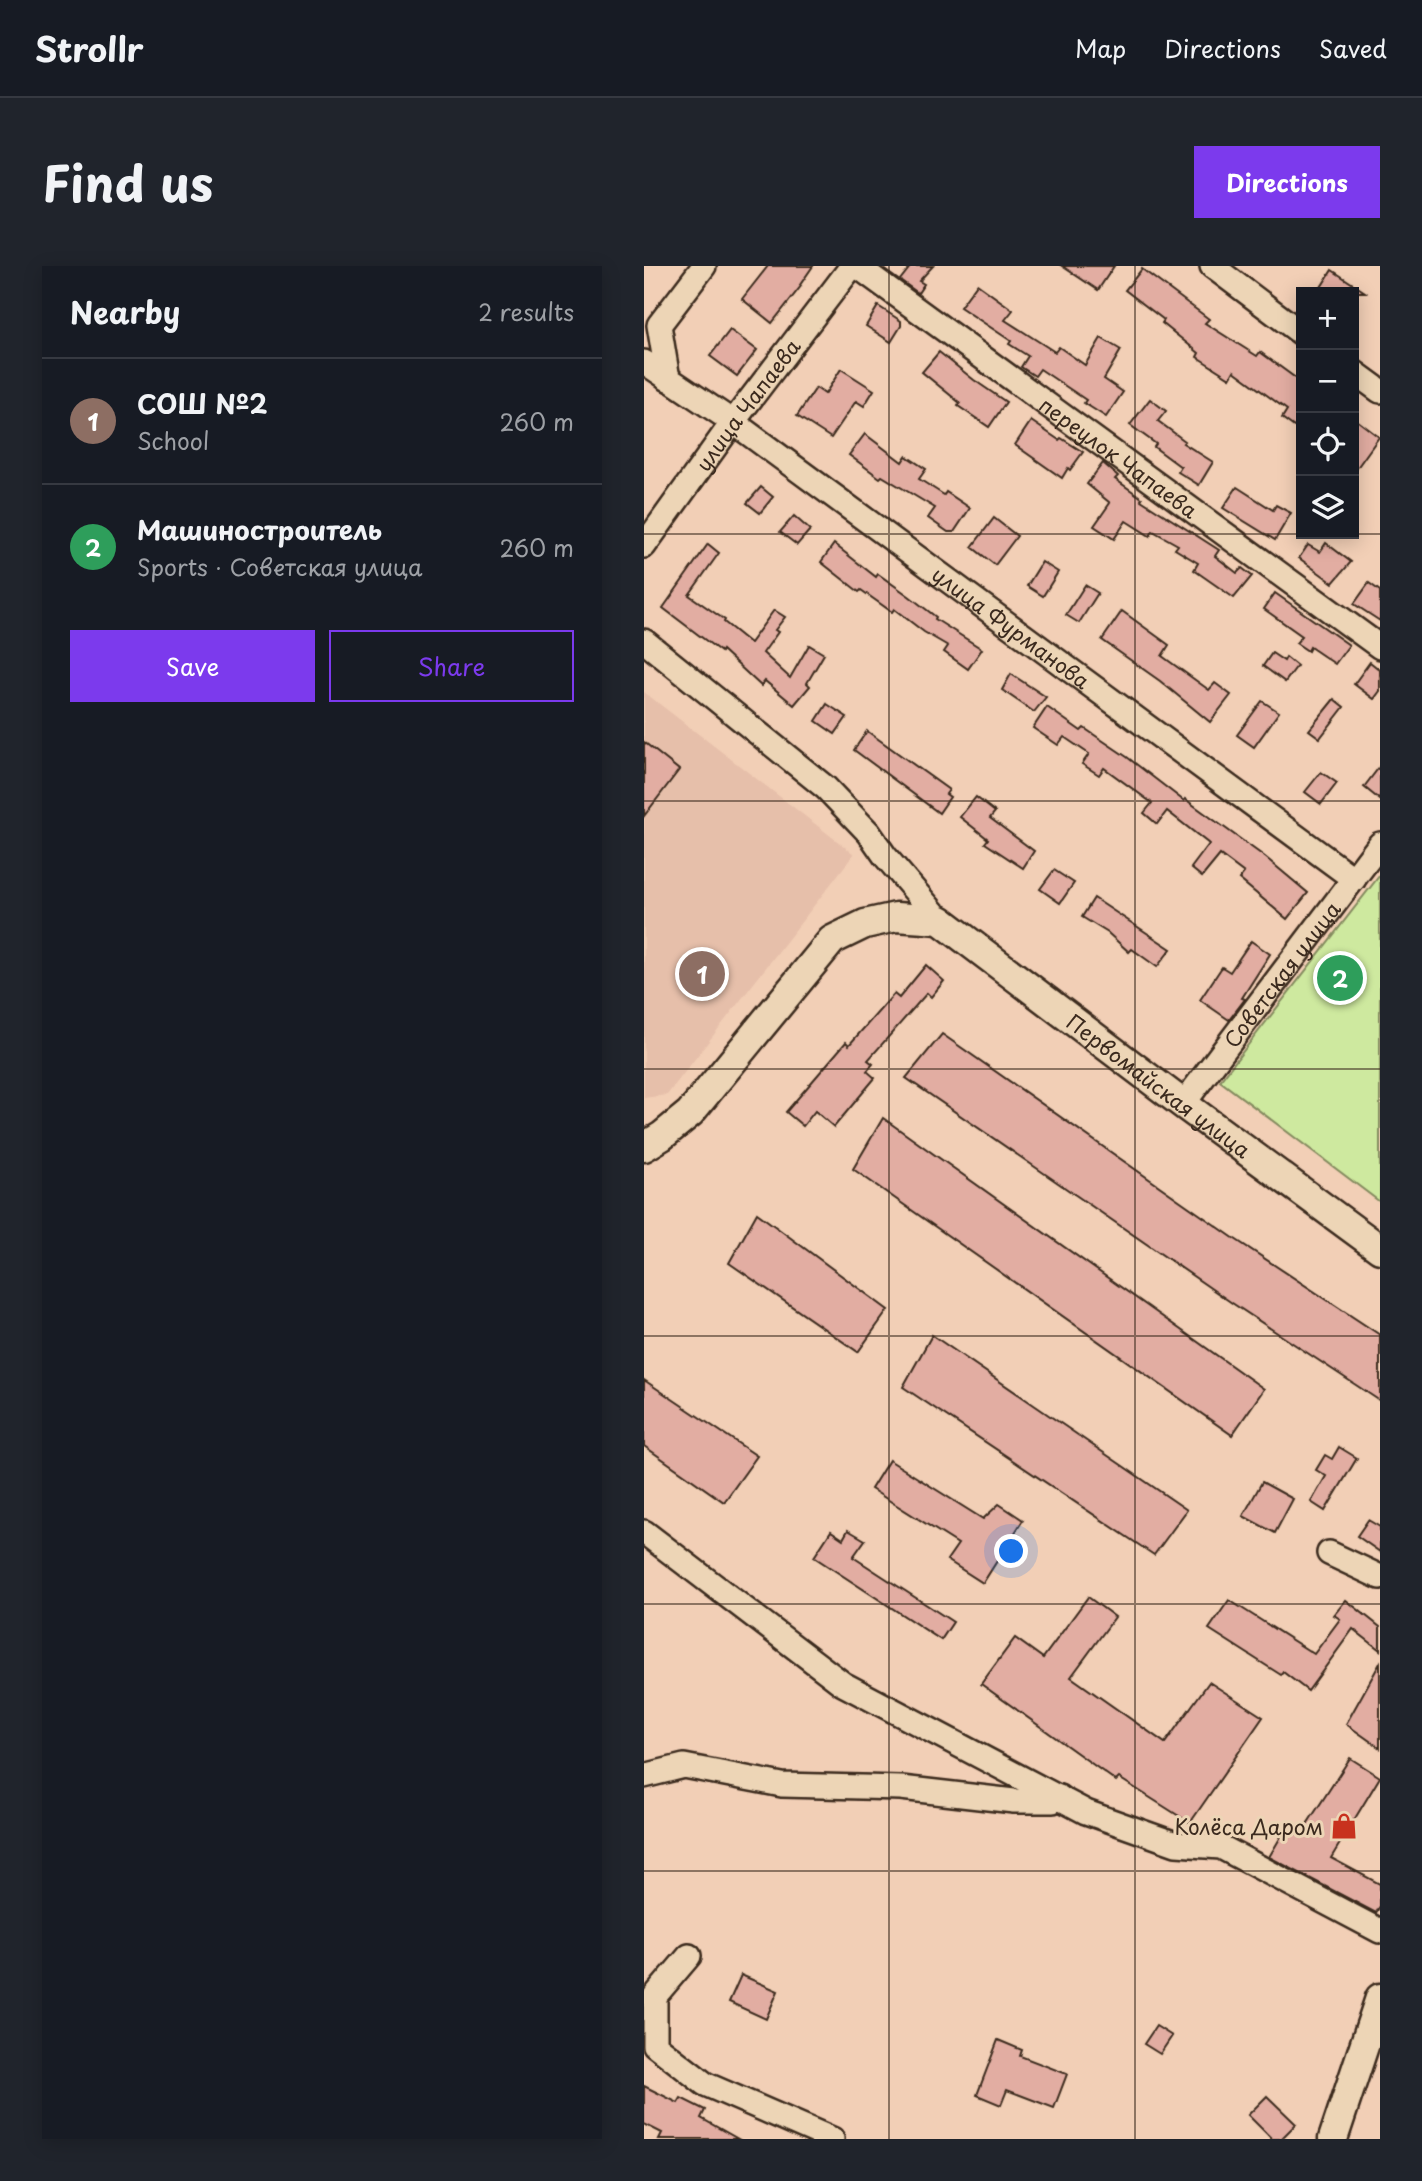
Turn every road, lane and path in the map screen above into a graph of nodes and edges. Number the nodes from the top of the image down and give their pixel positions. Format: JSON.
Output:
{"nodes":[{"id":1,"x":704,"y":266,"type":"edge"},
{"id":2,"x":855,"y":266,"type":"edge"},
{"id":3,"x":1212,"y":266,"type":"edge"},
{"id":4,"x":1296,"y":329,"type":"edge"},
{"id":5,"x":644,"y":362,"type":"edge"},
{"id":6,"x":1359,"y":376,"type":"edge"},
{"id":7,"x":668,"y":379,"type":"junction"},
{"id":8,"x":1380,"y":391,"type":"edge"},
{"id":9,"x":733,"y":422,"type":"junction"},
{"id":10,"x":644,"y":546,"type":"edge"},
{"id":11,"x":644,"y":640,"type":"edge"},
{"id":12,"x":1380,"y":646,"type":"edge"},
{"id":13,"x":1380,"y":844,"type":"edge"},
{"id":14,"x":1354,"y":879,"type":"junction"},
{"id":15,"x":940,"y":920,"type":"junction"},
{"id":16,"x":1183,"y":1104,"type":"junction"},
{"id":17,"x":644,"y":1147,"type":"edge"},
{"id":18,"x":1380,"y":1249,"type":"edge"},
{"id":19,"x":644,"y":1532,"type":"edge"},
{"id":20,"x":1329,"y":1553,"type":"dead end"},
{"id":21,"x":1380,"y":1577,"type":"edge"},
{"id":22,"x":644,"y":1776,"type":"edge"},
{"id":23,"x":1059,"y":1797,"type":"junction"},
{"id":24,"x":1380,"y":1931,"type":"edge"},
{"id":25,"x":689,"y":1956,"type":"dead end"},
{"id":26,"x":1380,"y":1998,"type":"edge"},
{"id":27,"x":832,"y":2139,"type":"edge"},
{"id":28,"x":1334,"y":2139,"type":"edge"}],
"edges":[{"from":1,"to":7,"type":"street"},
{"from":2,"to":9,"type":"street","name":"улица Чапаева"},
{"from":2,"to":12,"type":"street","name":"переулок Чапаева"},
{"from":3,"to":4,"type":"street"},
{"from":5,"to":7,"type":"street","name":"улица Фурманова"},
{"from":6,"to":8,"type":"street"},
{"from":7,"to":9,"type":"street","name":"улица Фурманова"},
{"from":9,"to":10,"type":"street","name":"улица Чапаева"},
{"from":9,"to":14,"type":"street","name":"улица Фурманова"},
{"from":11,"to":15,"type":"street","name":"Первомайская улица"},
{"from":13,"to":14,"type":"street","name":"Советская улица"},
{"from":14,"to":16,"type":"street","name":"Советская улица"},
{"from":15,"to":16,"type":"main road","name":"Первомайская улица"},
{"from":15,"to":17,"type":"main road"},
{"from":16,"to":18,"type":"main road","name":"Первомайская улица"},
{"from":19,"to":23,"type":"street"},
{"from":20,"to":21,"type":"street"},
{"from":22,"to":23,"type":"street"},
{"from":23,"to":24,"type":"street"},
{"from":25,"to":27,"type":"street"},
{"from":26,"to":28,"type":"main road"}]}
